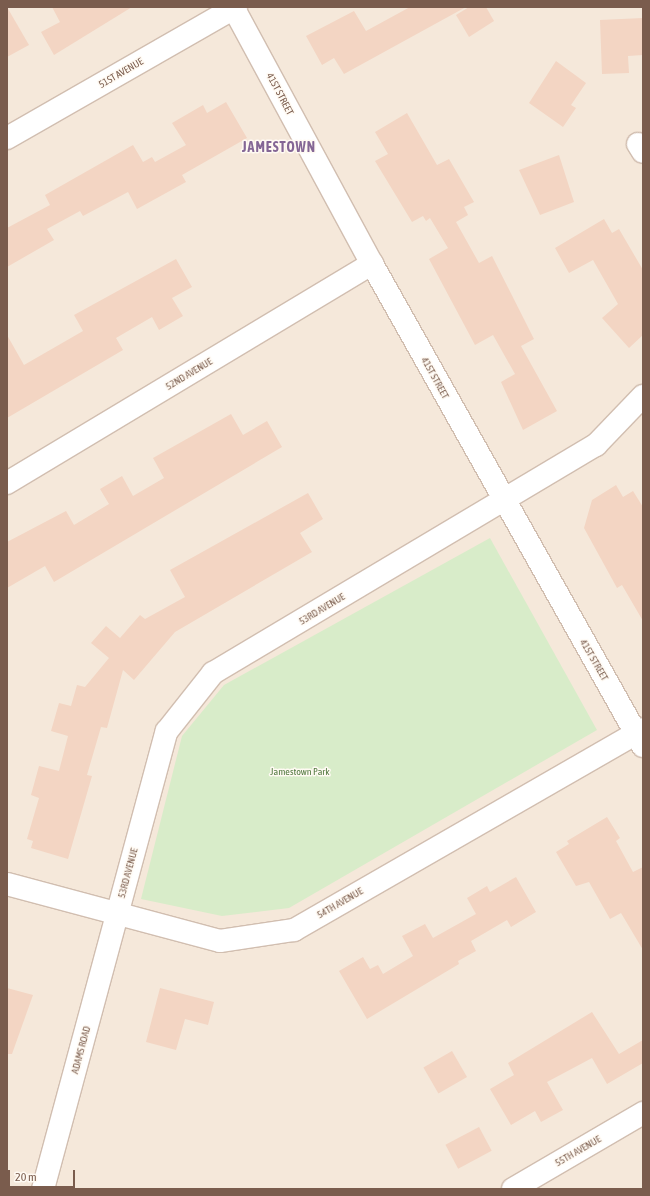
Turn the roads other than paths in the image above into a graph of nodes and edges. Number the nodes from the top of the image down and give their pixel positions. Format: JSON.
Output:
{"nodes":[{"id":1,"x":234,"y":7,"type":"edge"},
{"id":2,"x":7,"y":138,"type":"edge"},
{"id":3,"x":372,"y":264,"type":"junction"},
{"id":4,"x":643,"y":396,"type":"edge"},
{"id":5,"x":7,"y":483,"type":"edge"},
{"id":6,"x":504,"y":502,"type":"junction"},
{"id":7,"x":641,"y":736,"type":"edge"},
{"id":8,"x":7,"y":884,"type":"edge"},
{"id":9,"x":118,"y":911,"type":"junction"},
{"id":10,"x":643,"y":1113,"type":"edge"},
{"id":11,"x":43,"y":1189,"type":"edge"},
{"id":12,"x":513,"y":1189,"type":"edge"}],
"edges":[{"from":1,"to":2,"type":"street","name":"51ST AVENUE"},
{"from":1,"to":3,"type":"street","name":"41ST STREET"},
{"from":3,"to":5,"type":"street","name":"52ND AVENUE"},
{"from":3,"to":6,"type":"street","name":"41ST STREET"},
{"from":4,"to":6,"type":"street","name":"53RD AVENUE"},
{"from":6,"to":7,"type":"street","name":"41ST STREET"},
{"from":6,"to":9,"type":"street","name":"53RD AVENUE"},
{"from":7,"to":9,"type":"street","name":"54TH AVENUE"},
{"from":8,"to":9,"type":"street","name":"54TH AVENUE"},
{"from":9,"to":11,"type":"street","name":"ADAMS ROAD"},
{"from":10,"to":12,"type":"street","name":"55TH AVENUE"}]}
